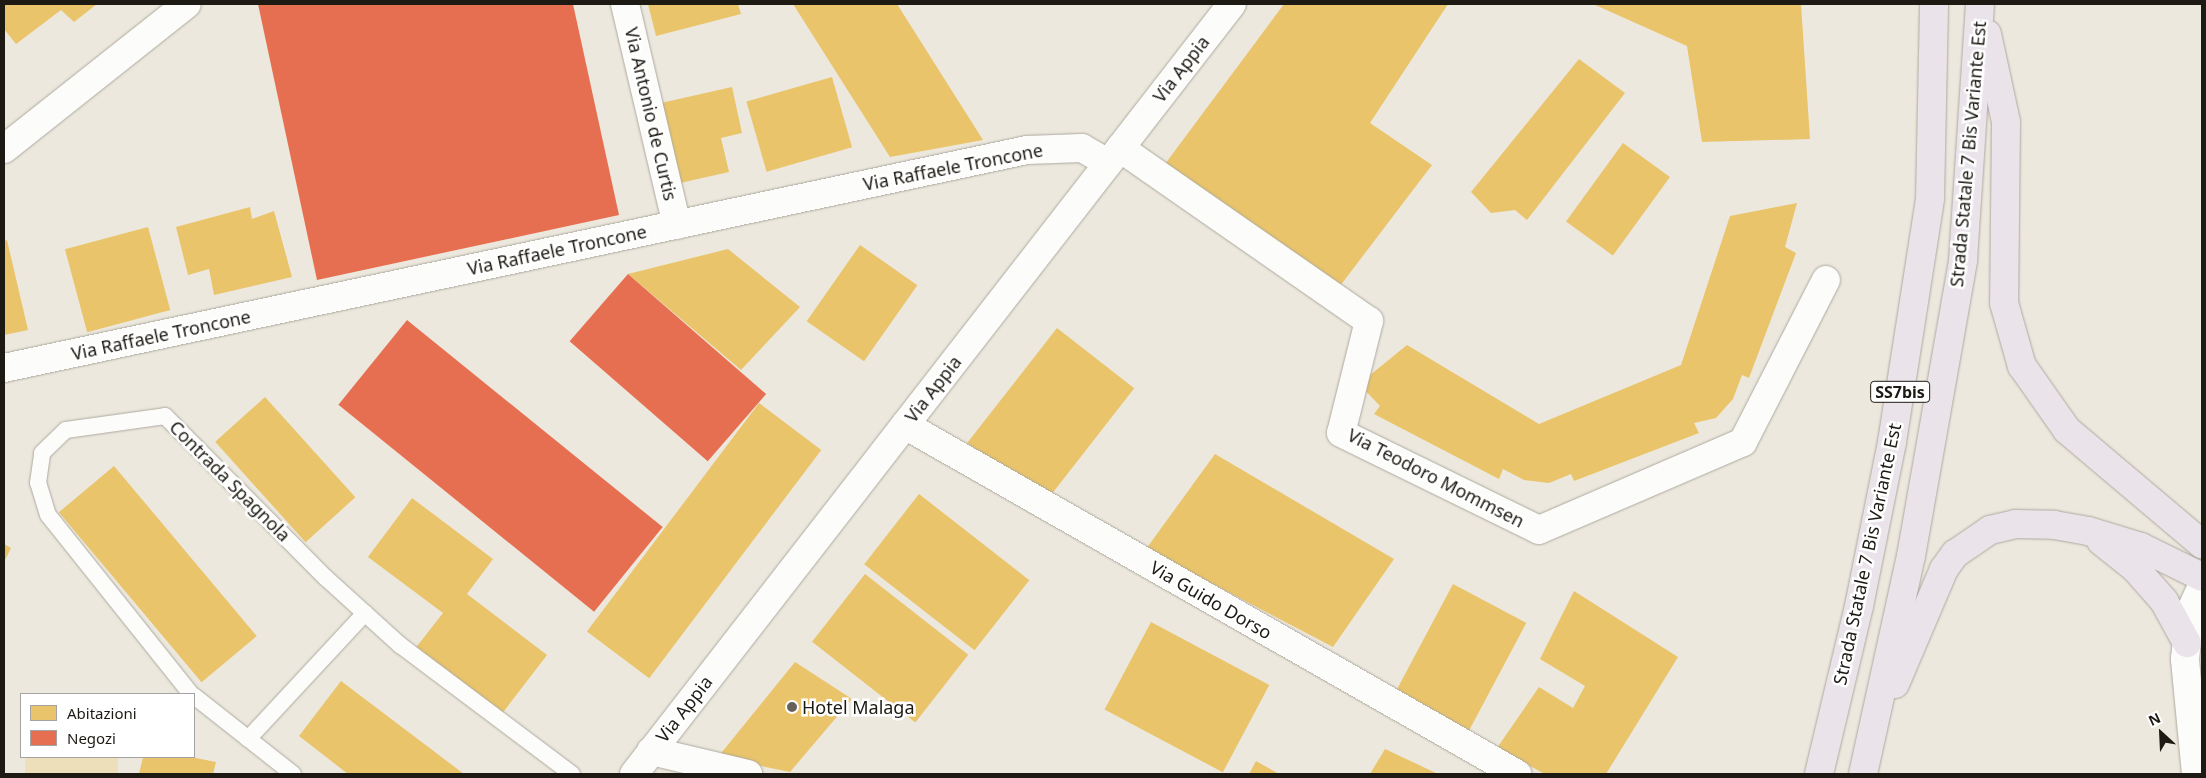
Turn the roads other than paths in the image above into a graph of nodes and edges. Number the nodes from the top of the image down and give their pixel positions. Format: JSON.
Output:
{"nodes":[{"id":1,"x":187,"y":4,"type":"edge"},
{"id":2,"x":624,"y":4,"type":"edge"},
{"id":3,"x":1232,"y":4,"type":"edge"},
{"id":4,"x":1934,"y":4,"type":"edge"},
{"id":5,"x":1980,"y":4,"type":"edge"},
{"id":6,"x":4,"y":149,"type":"edge"},
{"id":7,"x":1114,"y":156,"type":"junction"},
{"id":8,"x":677,"y":225,"type":"junction"},
{"id":9,"x":1826,"y":280,"type":"dead end"},
{"id":10,"x":4,"y":368,"type":"edge"},
{"id":11,"x":905,"y":425,"type":"junction"},
{"id":12,"x":2088,"y":531,"type":"junction"},
{"id":13,"x":2202,"y":544,"type":"edge"},
{"id":14,"x":2202,"y":577,"type":"edge"},
{"id":15,"x":2202,"y":586,"type":"edge"},
{"id":16,"x":365,"y":613,"type":"junction"},
{"id":17,"x":2186,"y":643,"type":"junction"},
{"id":18,"x":190,"y":693,"type":"edge"},
{"id":19,"x":195,"y":697,"type":"edge"},
{"id":20,"x":248,"y":739,"type":"junction"},
{"id":21,"x":1870,"y":745,"type":"junction"},
{"id":22,"x":651,"y":751,"type":"junction"},
{"id":23,"x":293,"y":774,"type":"edge"},
{"id":24,"x":572,"y":774,"type":"edge"},
{"id":25,"x":634,"y":774,"type":"edge"},
{"id":26,"x":748,"y":774,"type":"edge"},
{"id":27,"x":1517,"y":774,"type":"edge"},
{"id":28,"x":1819,"y":774,"type":"edge"},
{"id":29,"x":1863,"y":774,"type":"edge"},
{"id":30,"x":2196,"y":774,"type":"edge"}],
"edges":[{"from":1,"to":6,"type":"street"},
{"from":2,"to":8,"type":"street","name":"Via Antonio de Curtis"},
{"from":3,"to":7,"type":"street","name":"Via Appia"},
{"from":4,"to":28,"type":"highway","name":"Strada Statale 7 Bis Variante Est","number":"SS7bis"},
{"from":5,"to":13,"type":"highway"},
{"from":5,"to":21,"type":"highway","name":"Strada Statale 7 Bis Variante Est","number":"SS7bis"},
{"from":7,"to":8,"type":"street","name":"Via Raffaele Troncone"},
{"from":7,"to":9,"type":"street","name":"Via Teodoro Mommsen"},
{"from":7,"to":11,"type":"street","name":"Via Appia"},
{"from":8,"to":10,"type":"street","name":"Via Raffaele Troncone"},
{"from":11,"to":22,"type":"street","name":"Via Appia"},
{"from":11,"to":27,"type":"street","name":"Via Guido Dorso"},
{"from":12,"to":14,"type":"highway"},
{"from":12,"to":17,"type":"highway"},
{"from":12,"to":21,"type":"highway"},
{"from":15,"to":17,"type":"street"},
{"from":16,"to":18,"type":"lane","name":"Contrada Spagnola"},
{"from":16,"to":20,"type":"lane"},
{"from":16,"to":24,"type":"lane","name":"Contrada Spagnola"},
{"from":17,"to":30,"type":"street"},
{"from":19,"to":20,"type":"lane","name":"Contrada Spagnola"},
{"from":20,"to":23,"type":"lane","name":"Contrada Spagnola"},
{"from":21,"to":29,"type":"highway","name":"Strada Statale 7 Bis Variante Est","number":"SS7bis"},
{"from":22,"to":25,"type":"street","name":"Via Appia"},
{"from":22,"to":26,"type":"street"}]}
